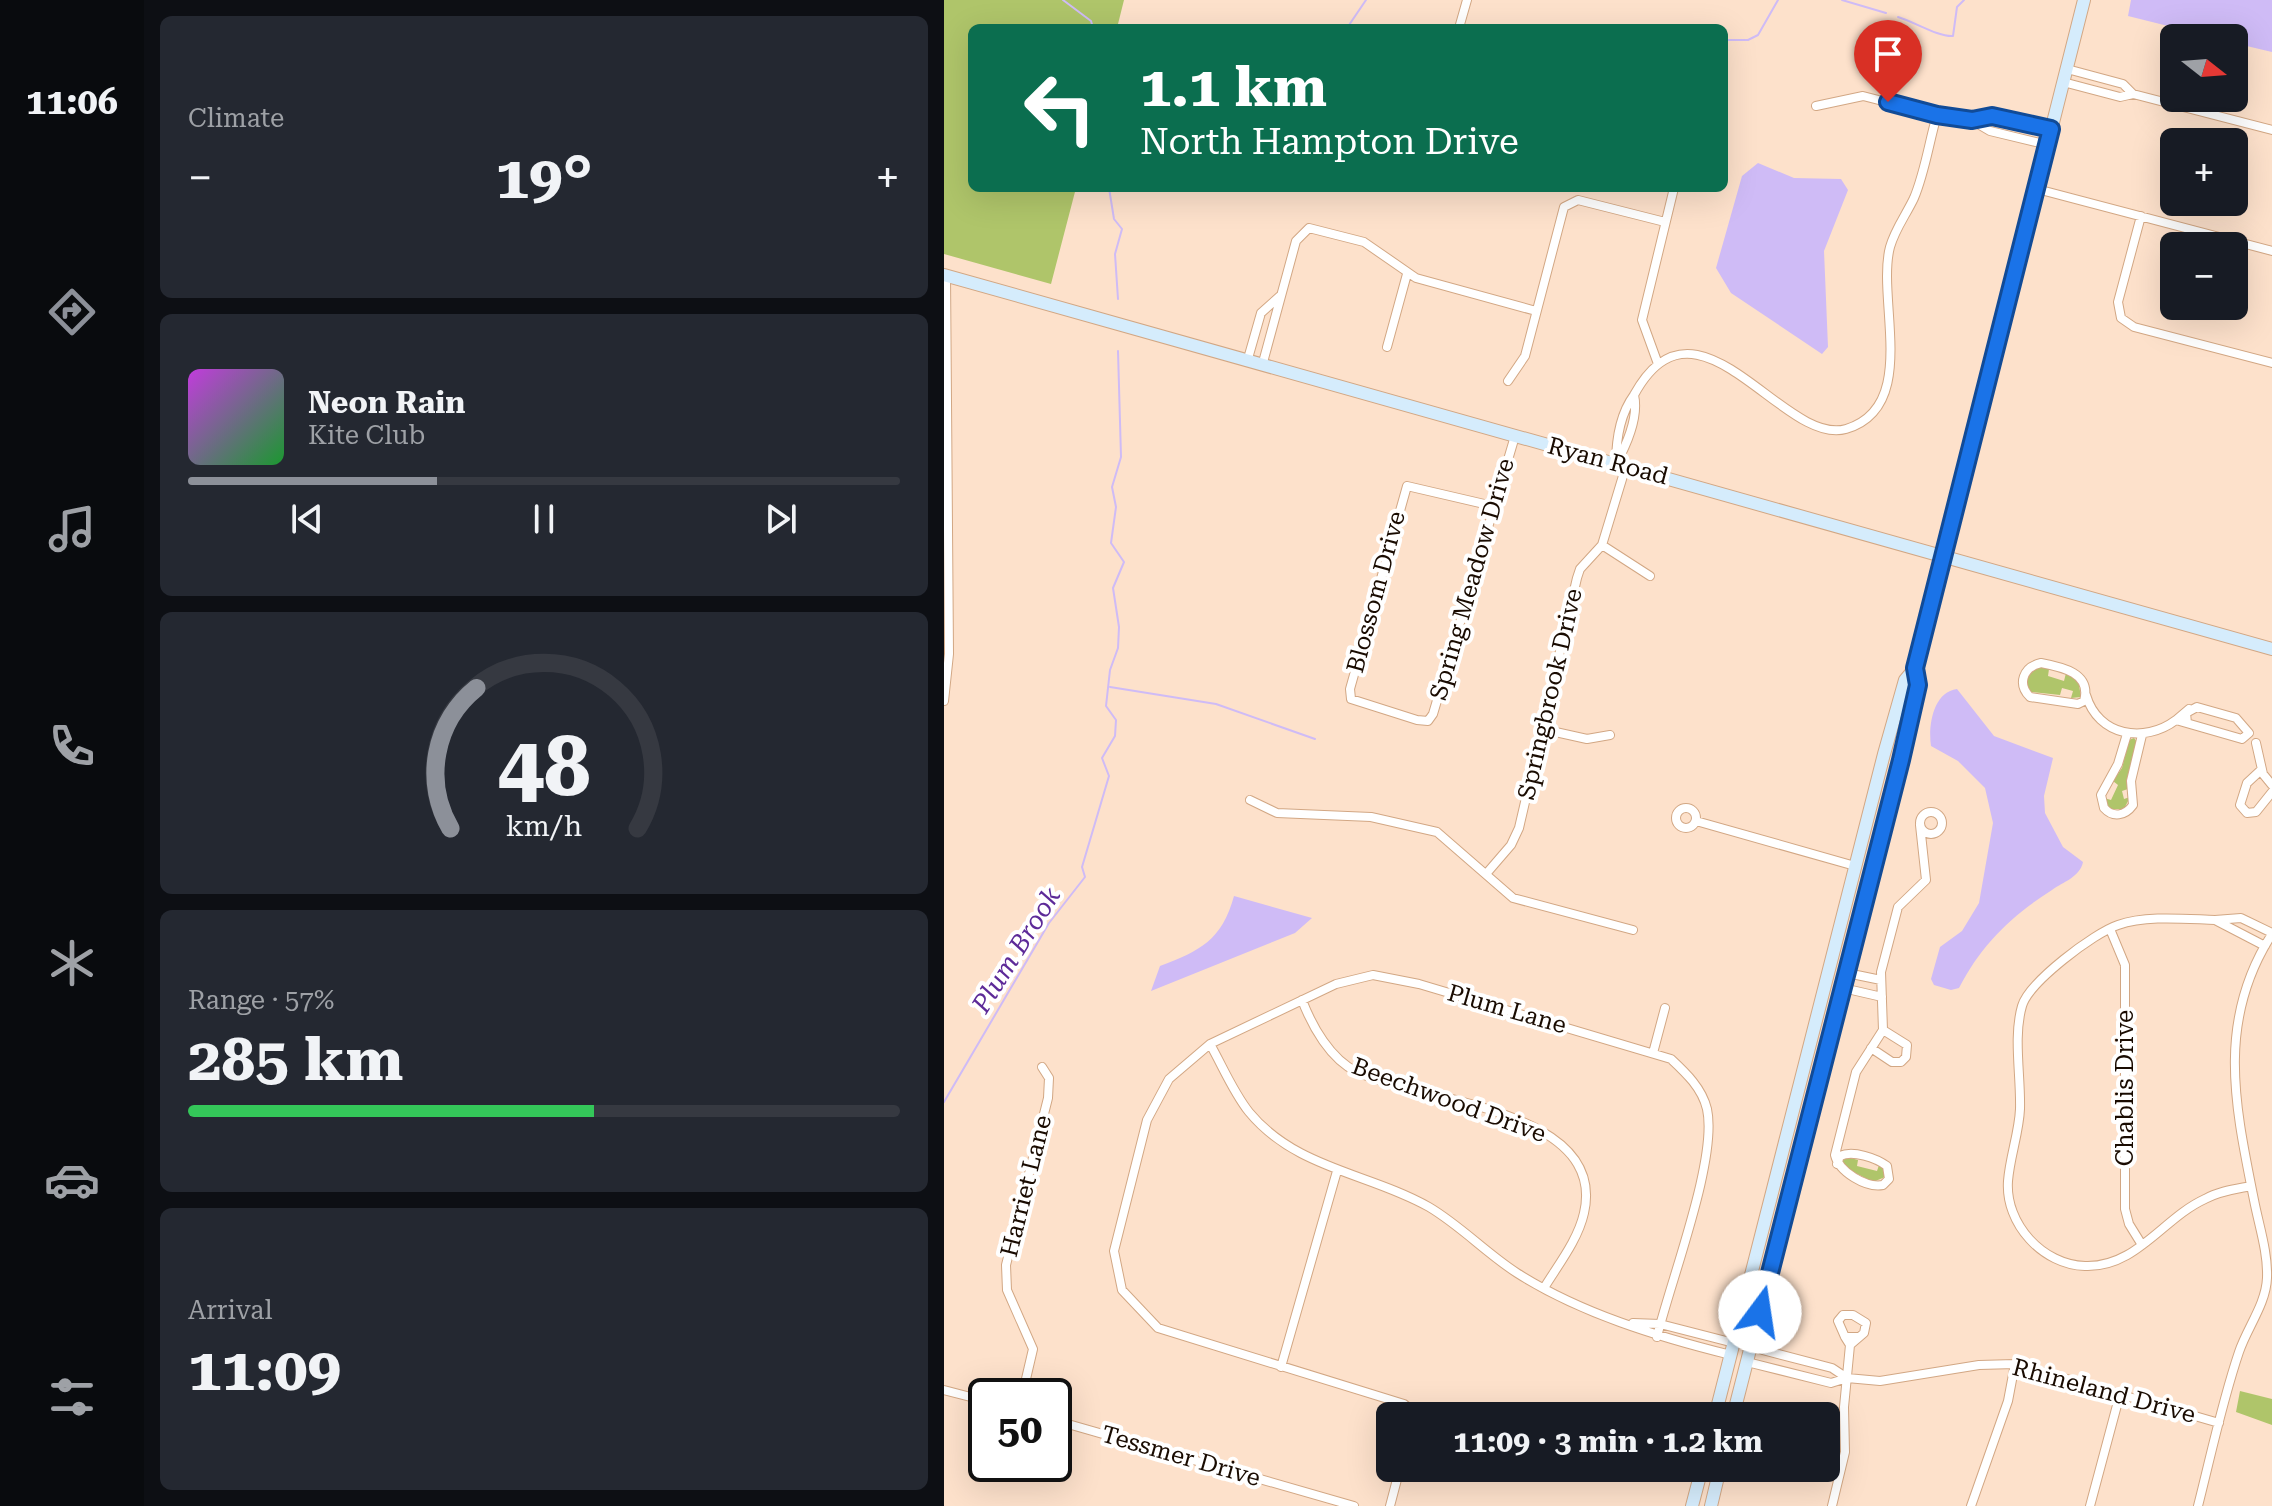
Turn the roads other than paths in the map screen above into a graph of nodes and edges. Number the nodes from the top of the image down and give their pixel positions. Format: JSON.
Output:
{"nodes":[{"id":1,"x":1467,"y":0,"type":"edge"},
{"id":2,"x":2084,"y":0,"type":"edge"},
{"id":3,"x":1460,"y":24,"type":"edge"},
{"id":4,"x":2067,"y":69,"type":"junction"},
{"id":5,"x":2063,"y":82,"type":"junction"},
{"id":6,"x":2133,"y":94,"type":"junction"},
{"id":7,"x":1816,"y":106,"type":"dead end"},
{"id":8,"x":1937,"y":115,"type":"junction"},
{"id":9,"x":1972,"y":120,"type":"junction"},
{"id":10,"x":2051,"y":129,"type":"junction"},
{"id":11,"x":2272,"y":130,"type":"edge"},
{"id":12,"x":2048,"y":145,"type":"junction"},
{"id":13,"x":2037,"y":189,"type":"junction"},
{"id":14,"x":1673,"y":192,"type":"edge"},
{"id":15,"x":2141,"y":216,"type":"junction"},
{"id":16,"x":1665,"y":222,"type":"junction"},
{"id":17,"x":2272,"y":251,"type":"edge"},
{"id":18,"x":1407,"y":274,"type":"junction"},
{"id":19,"x":945,"y":276,"type":"edge"},
{"id":20,"x":1281,"y":296,"type":"junction"},
{"id":21,"x":1536,"y":311,"type":"junction"},
{"id":22,"x":1387,"y":347,"type":"dead end"},
{"id":23,"x":1247,"y":362,"type":"junction"},
{"id":24,"x":2272,"y":363,"type":"edge"},
{"id":25,"x":1658,"y":364,"type":"junction"},
{"id":26,"x":1262,"y":366,"type":"junction"},
{"id":27,"x":1508,"y":381,"type":"dead end"},
{"id":28,"x":1515,"y":436,"type":"junction"},
{"id":29,"x":1621,"y":465,"type":"junction"},
{"id":30,"x":1493,"y":506,"type":"junction"},
{"id":31,"x":1602,"y":545,"type":"junction"},
{"id":32,"x":1944,"y":557,"type":"junction"},
{"id":33,"x":1650,"y":576,"type":"dead end"},
{"id":34,"x":946,"y":649,"type":"edge"},
{"id":35,"x":2272,"y":649,"type":"edge"},
{"id":36,"x":1915,"y":668,"type":"junction"},
{"id":37,"x":2086,"y":695,"type":"junction"},
{"id":38,"x":944,"y":701,"type":"edge"},
{"id":39,"x":1899,"y":701,"type":"junction"},
{"id":40,"x":2078,"y":704,"type":"junction"},
{"id":41,"x":2091,"y":708,"type":"junction"},
{"id":42,"x":2189,"y":709,"type":"junction"},
{"id":43,"x":1913,"y":710,"type":"junction"},
{"id":44,"x":2176,"y":720,"type":"junction"},
{"id":45,"x":1428,"y":721,"type":"joint"},
{"id":46,"x":2187,"y":723,"type":"junction"},
{"id":47,"x":2249,"y":728,"type":"junction"},
{"id":48,"x":1542,"y":729,"type":"junction"},
{"id":49,"x":2127,"y":734,"type":"junction"},
{"id":50,"x":1610,"y":735,"type":"dead end"},
{"id":51,"x":2142,"y":735,"type":"junction"},
{"id":52,"x":2242,"y":739,"type":"junction"},
{"id":53,"x":2256,"y":743,"type":"junction"},
{"id":54,"x":2261,"y":770,"type":"junction"},
{"id":55,"x":2272,"y":785,"type":"edge"},
{"id":56,"x":2272,"y":792,"type":"edge"},
{"id":57,"x":1250,"y":800,"type":"dead end"},
{"id":58,"x":1696,"y":821,"type":"dead end"},
{"id":59,"x":1920,"y":825,"type":"junction"},
{"id":60,"x":1864,"y":833,"type":"junction"},
{"id":61,"x":1931,"y":834,"type":"junction"},
{"id":62,"x":1924,"y":844,"type":"junction"},
{"id":63,"x":1879,"y":845,"type":"junction"},
{"id":64,"x":1855,"y":866,"type":"junction"},
{"id":65,"x":1486,"y":874,"type":"junction"},
{"id":66,"x":2215,"y":920,"type":"junction"},
{"id":67,"x":2110,"y":929,"type":"junction"},
{"id":68,"x":1633,"y":930,"type":"dead end"},
{"id":69,"x":2272,"y":933,"type":"edge"},
{"id":70,"x":2265,"y":946,"type":"junction"},
{"id":71,"x":1847,"y":973,"type":"junction"},
{"id":72,"x":1881,"y":980,"type":"junction"},
{"id":73,"x":1826,"y":982,"type":"junction"},
{"id":74,"x":1842,"y":991,"type":"junction"},
{"id":75,"x":1882,"y":997,"type":"junction"},
{"id":76,"x":1302,"y":1000,"type":"junction"},
{"id":77,"x":1665,"y":1008,"type":"dead end"},
{"id":78,"x":1883,"y":1030,"type":"junction"},
{"id":79,"x":1210,"y":1044,"type":"junction"},
{"id":80,"x":1871,"y":1048,"type":"junction"},
{"id":81,"x":1653,"y":1053,"type":"junction"},
{"id":82,"x":1042,"y":1067,"type":"dead end"},
{"id":83,"x":1836,"y":1150,"type":"junction"},
{"id":84,"x":1848,"y":1153,"type":"junction"},
{"id":85,"x":1837,"y":1164,"type":"junction"},
{"id":86,"x":1337,"y":1171,"type":"junction"},
{"id":87,"x":2251,"y":1186,"type":"junction"},
{"id":88,"x":2142,"y":1245,"type":"junction"},
{"id":89,"x":1757,"y":1251,"type":"junction"},
{"id":90,"x":1773,"y":1261,"type":"junction"},
{"id":91,"x":2269,"y":1284,"type":"edge"},
{"id":92,"x":1544,"y":1288,"type":"junction"},
{"id":93,"x":2268,"y":1299,"type":"edge"},
{"id":94,"x":1629,"y":1323,"type":"junction"},
{"id":95,"x":1660,"y":1324,"type":"junction"},
{"id":96,"x":1657,"y":1337,"type":"junction"},
{"id":97,"x":1848,"y":1341,"type":"junction"},
{"id":98,"x":1751,"y":1347,"type":"junction"},
{"id":99,"x":1732,"y":1349,"type":"junction"},
{"id":100,"x":1747,"y":1362,"type":"junction"},
{"id":101,"x":2015,"y":1364,"type":"junction"},
{"id":102,"x":1281,"y":1367,"type":"junction"},
{"id":103,"x":1026,"y":1378,"type":"edge"},
{"id":104,"x":1847,"y":1378,"type":"junction"},
{"id":105,"x":1722,"y":1389,"type":"junction"},
{"id":106,"x":944,"y":1390,"type":"edge"},
{"id":107,"x":2120,"y":1394,"type":"junction"},
{"id":108,"x":968,"y":1396,"type":"edge"},
{"id":109,"x":1737,"y":1400,"type":"joint"},
{"id":110,"x":1397,"y":1402,"type":"edge"},
{"id":111,"x":1719,"y":1402,"type":"edge"},
{"id":112,"x":2219,"y":1423,"type":"junction"},
{"id":113,"x":1072,"y":1425,"type":"edge"},
{"id":114,"x":1396,"y":1482,"type":"edge"},
{"id":115,"x":1698,"y":1482,"type":"edge"},
{"id":116,"x":1717,"y":1482,"type":"edge"},
{"id":117,"x":1354,"y":1506,"type":"edge"},
{"id":118,"x":1390,"y":1506,"type":"edge"},
{"id":119,"x":1692,"y":1506,"type":"edge"},
{"id":120,"x":1711,"y":1506,"type":"edge"},
{"id":121,"x":1832,"y":1506,"type":"edge"},
{"id":122,"x":1971,"y":1506,"type":"edge"},
{"id":123,"x":2090,"y":1506,"type":"edge"},
{"id":124,"x":2198,"y":1506,"type":"edge"}],
"edges":[{"from":1,"to":3,"type":"street"},
{"from":2,"to":4,"type":"main road"},
{"from":4,"to":5,"type":"main road"},
{"from":4,"to":6,"type":"street"},
{"from":5,"to":6,"type":"street"},
{"from":5,"to":10,"type":"main road"},
{"from":6,"to":11,"type":"street"},
{"from":7,"to":8,"type":"street"},
{"from":8,"to":9,"type":"street"},
{"from":8,"to":25,"type":"street"},
{"from":9,"to":10,"type":"street"},
{"from":9,"to":12,"type":"street"},
{"from":10,"to":12,"type":"main road"},
{"from":12,"to":13,"type":"main road"},
{"from":13,"to":15,"type":"street"},
{"from":13,"to":32,"type":"main road"},
{"from":14,"to":16,"type":"street"},
{"from":15,"to":17,"type":"street"},
{"from":15,"to":24,"type":"street"},
{"from":16,"to":21,"type":"street"},
{"from":16,"to":25,"type":"street"},
{"from":18,"to":20,"type":"street"},
{"from":18,"to":21,"type":"street"},
{"from":18,"to":22,"type":"street"},
{"from":19,"to":23,"type":"main road","name":"Ryan Road"},
{"from":19,"to":34,"type":"street"},
{"from":20,"to":23,"type":"street"},
{"from":20,"to":26,"type":"street"},
{"from":21,"to":27,"type":"street"},
{"from":23,"to":26,"type":"main road","name":"Ryan Road"},
{"from":25,"to":29,"type":"street","name":"Springbrook Drive"},
{"from":26,"to":28,"type":"main road","name":"Ryan Road"},
{"from":28,"to":29,"type":"main road","name":"Ryan Road"},
{"from":28,"to":30,"type":"street","name":"Spring Meadow Drive"},
{"from":29,"to":31,"type":"street","name":"Springbrook Drive"},
{"from":29,"to":32,"type":"main road","name":"Ryan Road"},
{"from":30,"to":45,"type":"street","name":"Spring Meadow Drive"},
{"from":30,"to":45,"type":"street","name":"Blossom Drive"},
{"from":31,"to":33,"type":"street"},
{"from":31,"to":48,"type":"street","name":"Springbrook Drive"},
{"from":32,"to":35,"type":"main road","name":"Ryan Road"},
{"from":32,"to":36,"type":"main road"},
{"from":34,"to":38,"type":"street"},
{"from":36,"to":39,"type":"main road"},
{"from":36,"to":43,"type":"main road"},
{"from":37,"to":40,"type":"street"},
{"from":37,"to":40,"type":"street"},
{"from":37,"to":41,"type":"street"},
{"from":39,"to":43,"type":"main road"},
{"from":39,"to":60,"type":"main road"},
{"from":40,"to":41,"type":"street"},
{"from":41,"to":49,"type":"street"},
{"from":42,"to":44,"type":"street"},
{"from":42,"to":46,"type":"street"},
{"from":42,"to":47,"type":"street"},
{"from":43,"to":63,"type":"main road"},
{"from":44,"to":46,"type":"street"},
{"from":44,"to":51,"type":"street"},
{"from":46,"to":52,"type":"street"},
{"from":47,"to":52,"type":"street"},
{"from":47,"to":53,"type":"street"},
{"from":48,"to":50,"type":"street"},
{"from":48,"to":65,"type":"street","name":"Springbrook Drive"},
{"from":49,"to":51,"type":"street"},
{"from":49,"to":51,"type":"street"},
{"from":52,"to":53,"type":"street"},
{"from":53,"to":54,"type":"street"},
{"from":54,"to":55,"type":"street"},
{"from":54,"to":56,"type":"street"},
{"from":57,"to":65,"type":"street"},
{"from":58,"to":64,"type":"street"},
{"from":59,"to":61,"type":"street"},
{"from":59,"to":61,"type":"street"},
{"from":59,"to":62,"type":"street"},
{"from":60,"to":63,"type":"main road"},
{"from":60,"to":64,"type":"main road"},
{"from":61,"to":62,"type":"street"},
{"from":62,"to":72,"type":"street"},
{"from":63,"to":71,"type":"main road"},
{"from":64,"to":73,"type":"main road"},
{"from":65,"to":68,"type":"street"},
{"from":66,"to":67,"type":"street"},
{"from":66,"to":69,"type":"street"},
{"from":66,"to":70,"type":"street"},
{"from":67,"to":88,"type":"street","name":"Chablis Drive"},
{"from":67,"to":88,"type":"street"},
{"from":69,"to":70,"type":"street"},
{"from":70,"to":87,"type":"street"},
{"from":71,"to":72,"type":"street"},
{"from":71,"to":74,"type":"main road"},
{"from":72,"to":75,"type":"street"},
{"from":73,"to":74,"type":"main road"},
{"from":73,"to":89,"type":"main road"},
{"from":74,"to":75,"type":"street"},
{"from":74,"to":90,"type":"main road"},
{"from":75,"to":78,"type":"street"},
{"from":76,"to":79,"type":"street","name":"Plum Lane"},
{"from":76,"to":81,"type":"street","name":"Plum Lane"},
{"from":76,"to":92,"type":"street","name":"Beechwood Drive"},
{"from":77,"to":81,"type":"street"},
{"from":78,"to":80,"type":"street"},
{"from":78,"to":80,"type":"street"},
{"from":79,"to":86,"type":"street"},
{"from":79,"to":102,"type":"street","name":"Plum Lane"},
{"from":80,"to":83,"type":"street"},
{"from":81,"to":95,"type":"street","name":"Plum Lane"},
{"from":82,"to":103,"type":"street","name":"Harriet Lane"},
{"from":83,"to":84,"type":"street"},
{"from":83,"to":85,"type":"street"},
{"from":84,"to":85,"type":"street"},
{"from":84,"to":85,"type":"street"},
{"from":86,"to":92,"type":"street"},
{"from":86,"to":102,"type":"street"},
{"from":87,"to":88,"type":"street"},
{"from":87,"to":91,"type":"street"},
{"from":89,"to":90,"type":"main road"},
{"from":89,"to":99,"type":"main road"},
{"from":90,"to":98,"type":"main road"},
{"from":91,"to":93,"type":"street"},
{"from":92,"to":94,"type":"street"},
{"from":93,"to":112,"type":"street"},
{"from":94,"to":95,"type":"street"},
{"from":94,"to":96,"type":"street"},
{"from":95,"to":96,"type":"street"},
{"from":95,"to":99,"type":"street"},
{"from":96,"to":99,"type":"street"},
{"from":97,"to":97,"type":"street"},
{"from":97,"to":104,"type":"street"},
{"from":98,"to":100,"type":"main road"},
{"from":98,"to":104,"type":"street","name":"Rhineland Drive"},
{"from":99,"to":105,"type":"main road"},
{"from":100,"to":104,"type":"street","name":"Rhineland Drive"},
{"from":100,"to":109,"type":"main road"},
{"from":101,"to":104,"type":"street","name":"Rhineland Drive"},
{"from":101,"to":107,"type":"street","name":"Rhineland Drive"},
{"from":101,"to":122,"type":"street"},
{"from":102,"to":110,"type":"street"},
{"from":104,"to":121,"type":"street"},
{"from":105,"to":109,"type":"main road"},
{"from":105,"to":111,"type":"main road"},
{"from":106,"to":108,"type":"street"},
{"from":107,"to":112,"type":"street","name":"Rhineland Drive"},
{"from":107,"to":123,"type":"street"},
{"from":112,"to":124,"type":"street"},
{"from":113,"to":117,"type":"street","name":"Tessmer Drive"},
{"from":114,"to":118,"type":"street"},
{"from":115,"to":119,"type":"main road"},
{"from":116,"to":120,"type":"main road"}]}
